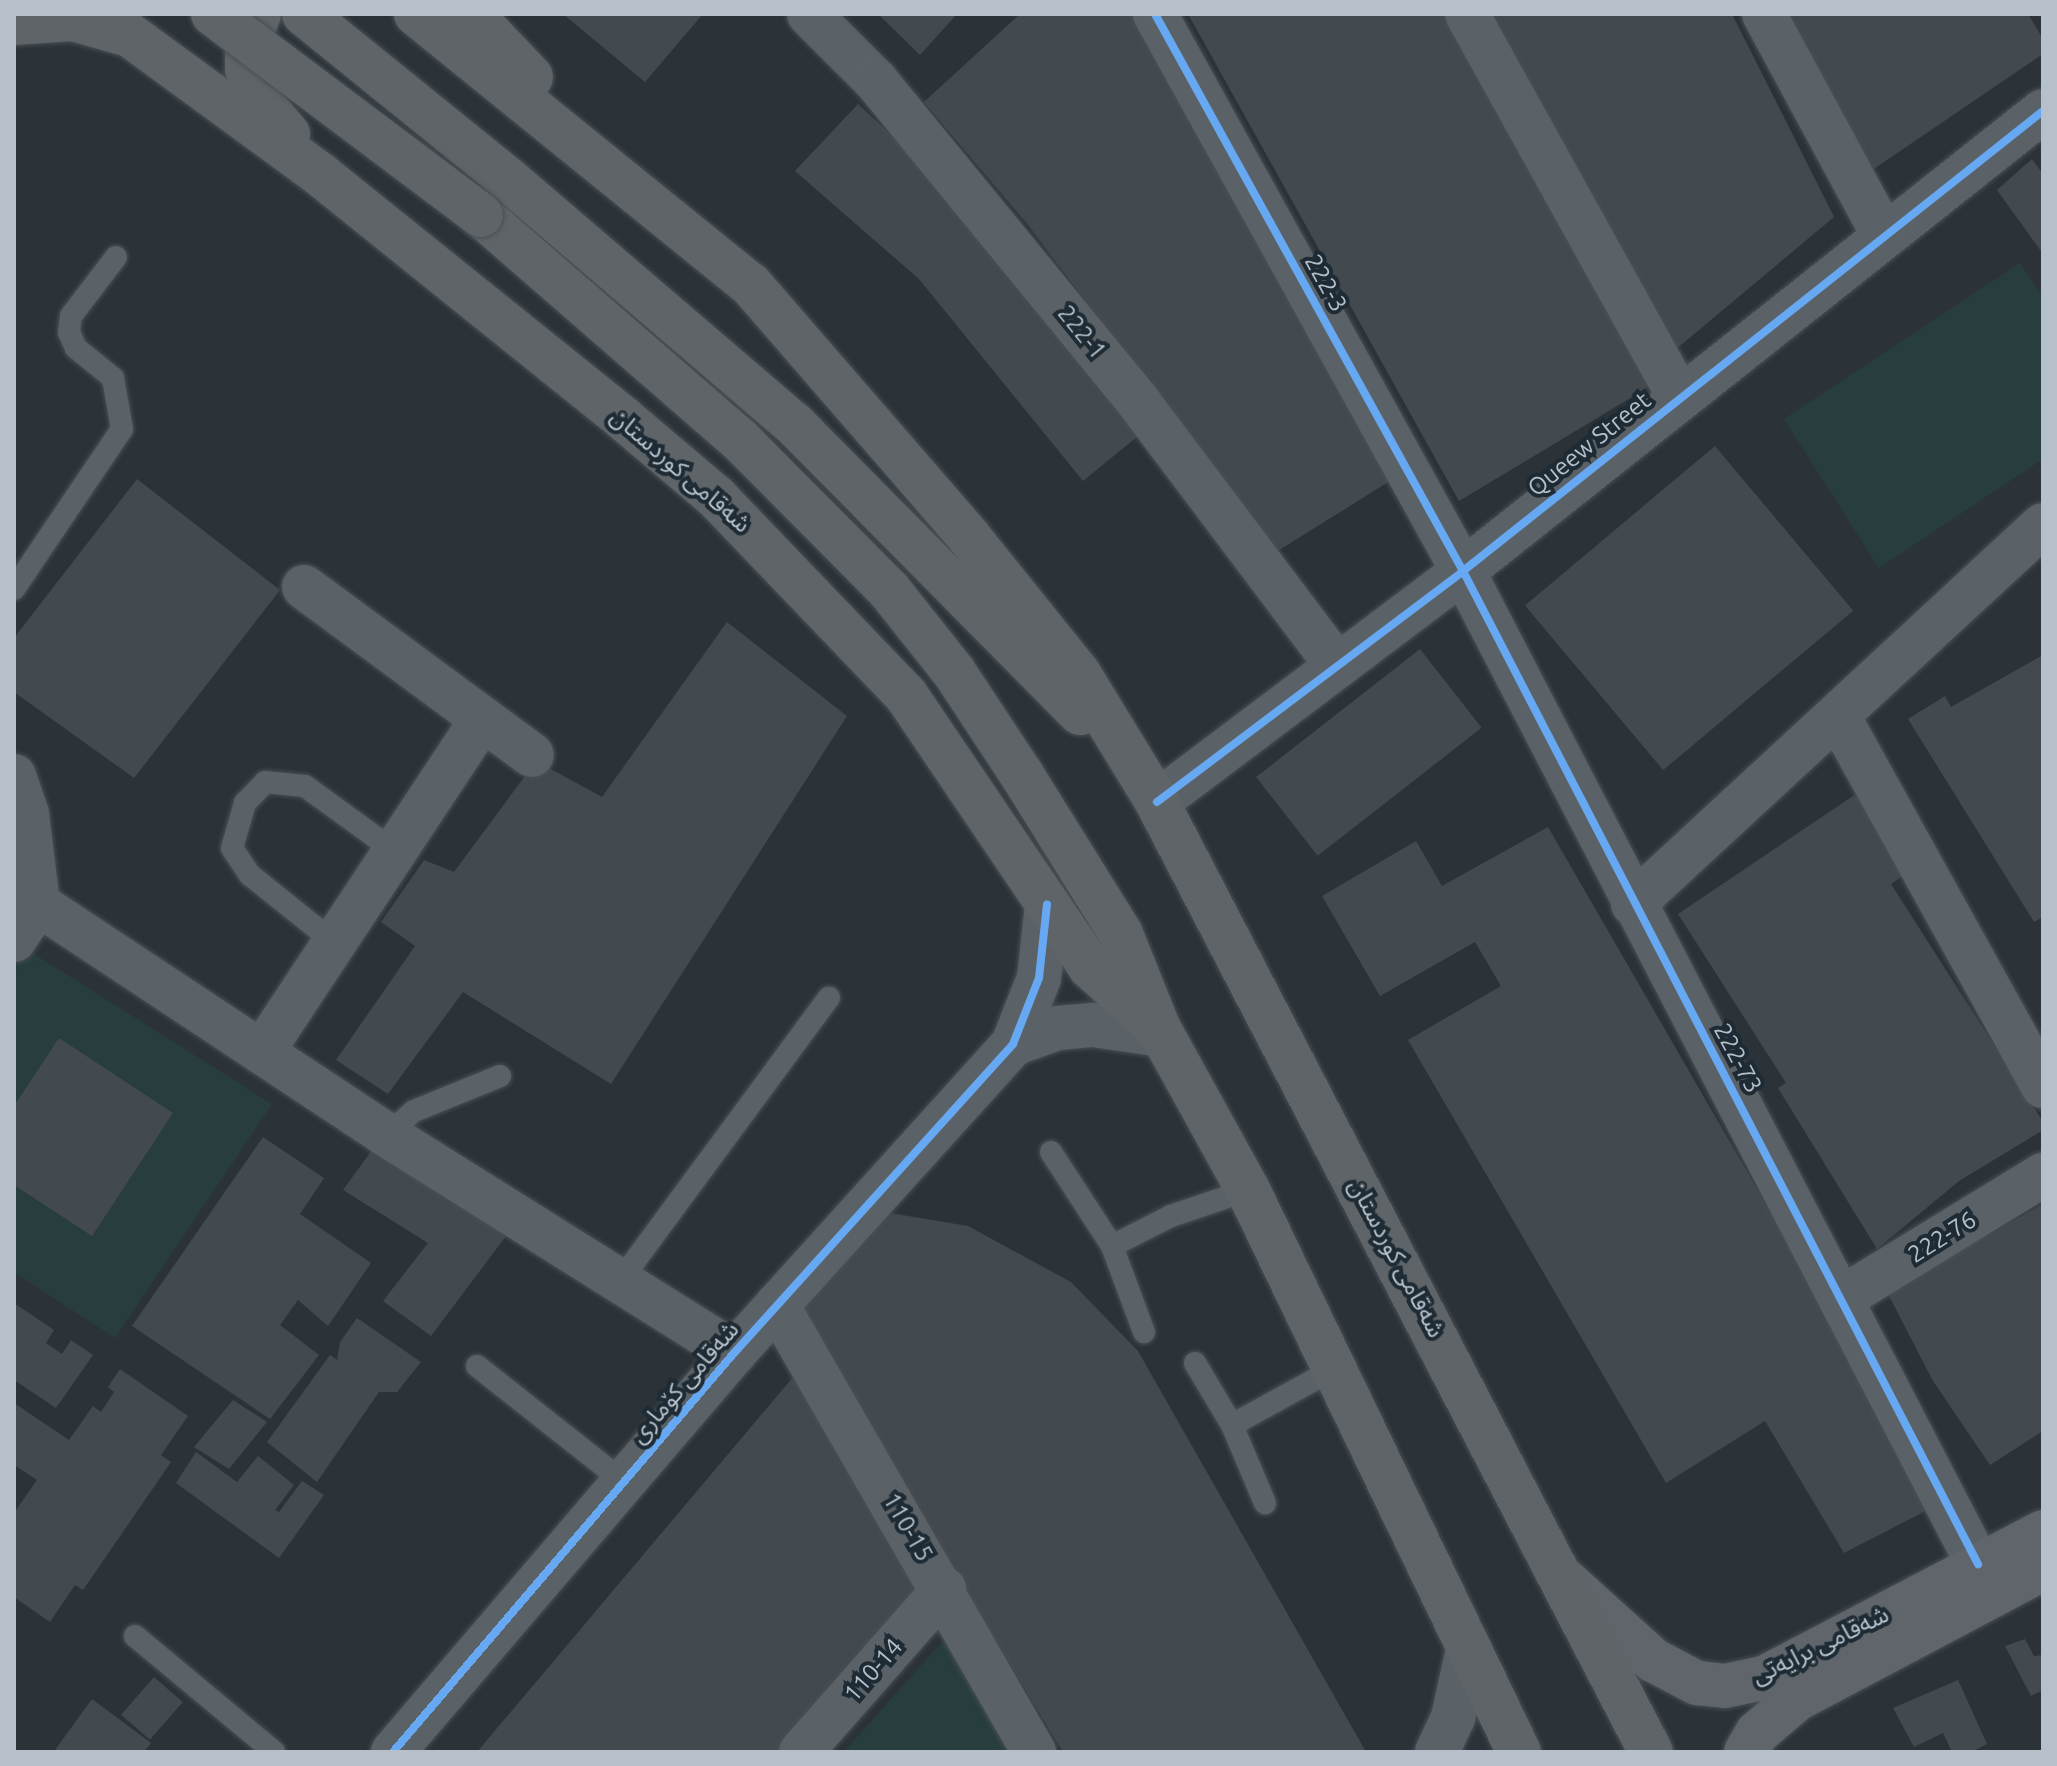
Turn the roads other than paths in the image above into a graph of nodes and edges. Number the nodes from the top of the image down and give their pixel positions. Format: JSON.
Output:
{"nodes":[{"id":1,"x":213,"y":14,"type":"edge"},
{"id":2,"x":259,"y":14,"type":"edge"},
{"id":3,"x":304,"y":14,"type":"edge"},
{"id":4,"x":391,"y":14,"type":"edge"},
{"id":5,"x":416,"y":14,"type":"edge"},
{"id":6,"x":471,"y":14,"type":"edge"},
{"id":7,"x":809,"y":14,"type":"edge"},
{"id":8,"x":1155,"y":14,"type":"edge"},
{"id":9,"x":1467,"y":14,"type":"edge"},
{"id":10,"x":1764,"y":14,"type":"edge"},
{"id":11,"x":14,"y":23,"type":"edge"},
{"id":12,"x":117,"y":25,"type":"edge"},
{"id":13,"x":2043,"y":111,"type":"edge"},
{"id":14,"x":322,"y":176,"type":"junction"},
{"id":15,"x":642,"y":194,"type":"junction"},
{"id":16,"x":1884,"y":236,"type":"junction"},
{"id":17,"x":116,"y":257,"type":"dead end"},
{"id":18,"x":1679,"y":397,"type":"junction"},
{"id":19,"x":2043,"y":525,"type":"edge"},
{"id":20,"x":1463,"y":571,"type":"junction"},
{"id":21,"x":304,"y":587,"type":"dead end"},
{"id":22,"x":14,"y":589,"type":"edge"},
{"id":23,"x":1337,"y":665,"type":"junction"},
{"id":24,"x":1839,"y":718,"type":"junction"},
{"id":25,"x":482,"y":719,"type":"junction"},
{"id":26,"x":532,"y":755,"type":"dead end"},
{"id":27,"x":14,"y":776,"type":"edge"},
{"id":28,"x":1147,"y":785,"type":"junction"},
{"id":29,"x":396,"y":852,"type":"junction"},
{"id":30,"x":1047,"y":904,"type":"junction"},
{"id":31,"x":1633,"y":904,"type":"junction"},
{"id":32,"x":26,"y":922,"type":"edge"},
{"id":33,"x":335,"y":943,"type":"junction"},
{"id":34,"x":829,"y":998,"type":"dead end"},
{"id":35,"x":1160,"y":1031,"type":"junction"},
{"id":36,"x":1013,"y":1044,"type":"junction"},
{"id":37,"x":262,"y":1052,"type":"junction"},
{"id":38,"x":500,"y":1076,"type":"dead end"},
{"id":39,"x":2043,"y":1086,"type":"edge"},
{"id":40,"x":387,"y":1135,"type":"junction"},
{"id":41,"x":1051,"y":1152,"type":"dead end"},
{"id":42,"x":2043,"y":1175,"type":"edge"},
{"id":43,"x":1248,"y":1190,"type":"junction"},
{"id":44,"x":1112,"y":1246,"type":"junction"},
{"id":45,"x":620,"y":1281,"type":"junction"},
{"id":46,"x":1842,"y":1298,"type":"junction"},
{"id":47,"x":777,"y":1305,"type":"junction"},
{"id":48,"x":1144,"y":1332,"type":"dead end"},
{"id":49,"x":734,"y":1353,"type":"junction"},
{"id":50,"x":1195,"y":1363,"type":"dead end"},
{"id":51,"x":477,"y":1366,"type":"dead end"},
{"id":52,"x":1334,"y":1369,"type":"junction"},
{"id":53,"x":1232,"y":1425,"type":"junction"},
{"id":54,"x":624,"y":1482,"type":"junction"},
{"id":55,"x":1265,"y":1503,"type":"dead end"},
{"id":56,"x":2043,"y":1532,"type":"edge"},
{"id":57,"x":2043,"y":1569,"type":"edge"},
{"id":58,"x":1987,"y":1579,"type":"junction"},
{"id":59,"x":1567,"y":1582,"type":"junction"},
{"id":60,"x":944,"y":1589,"type":"junction"},
{"id":61,"x":135,"y":1636,"type":"dead end"},
{"id":62,"x":1468,"y":1649,"type":"junction"},
{"id":63,"x":274,"y":1752,"type":"edge"},
{"id":64,"x":393,"y":1752,"type":"edge"},
{"id":65,"x":801,"y":1752,"type":"edge"},
{"id":66,"x":1034,"y":1752,"type":"edge"},
{"id":67,"x":1437,"y":1752,"type":"edge"},
{"id":68,"x":1519,"y":1752,"type":"edge"},
{"id":69,"x":1651,"y":1752,"type":"edge"},
{"id":70,"x":1746,"y":1752,"type":"edge"}],
"edges":[{"from":1,"to":35,"type":"highway","name":"شەقامی کوردستان","bridge":true},
{"from":2,"to":14,"type":"highway"},
{"from":3,"to":28,"type":"highway","name":"شەقامی کوردستان"},
{"from":4,"to":15,"type":"highway"},
{"from":5,"to":15,"type":"highway","name":"شەقامی کوردستان"},
{"from":6,"to":15,"type":"highway"},
{"from":7,"to":23,"type":"street","name":"222-1"},
{"from":8,"to":20,"type":"street","name":"222-3"},
{"from":9,"to":18,"type":"street"},
{"from":10,"to":16,"type":"street"},
{"from":11,"to":12,"type":"highway"},
{"from":12,"to":14,"type":"highway","name":"شەقامی کوردستان"},
{"from":13,"to":16,"type":"street","name":"Queew Street"},
{"from":14,"to":30,"type":"highway","name":"شەقامی کوردستان"},
{"from":15,"to":28,"type":"highway","name":"شەقامی کوردستان"},
{"from":16,"to":18,"type":"street","name":"Queew Street"},
{"from":17,"to":22,"type":"lane"},
{"from":18,"to":20,"type":"street","name":"Queew Street"},
{"from":19,"to":24,"type":"street"},
{"from":20,"to":23,"type":"street","name":"Queew Street"},
{"from":20,"to":31,"type":"street","name":"222-73"},
{"from":21,"to":25,"type":"street"},
{"from":23,"to":28,"type":"street","name":"Queew Street"},
{"from":24,"to":31,"type":"street"},
{"from":24,"to":39,"type":"street"},
{"from":25,"to":26,"type":"street"},
{"from":25,"to":29,"type":"street"},
{"from":27,"to":32,"type":"street"},
{"from":28,"to":59,"type":"highway","name":"شەقامی کوردستان"},
{"from":29,"to":33,"type":"street"},
{"from":29,"to":33,"type":"lane"},
{"from":30,"to":35,"type":"highway","name":"شەقامی کوردستان"},
{"from":30,"to":36,"type":"street"},
{"from":31,"to":46,"type":"street","name":"222-73"},
{"from":32,"to":37,"type":"street"},
{"from":33,"to":37,"type":"street"},
{"from":34,"to":45,"type":"lane"},
{"from":35,"to":36,"type":"street"},
{"from":35,"to":43,"type":"highway","name":"شەقامی کوردستان"},
{"from":36,"to":47,"type":"street","name":"شەقامی کۆماری"},
{"from":37,"to":40,"type":"street"},
{"from":38,"to":40,"type":"lane"},
{"from":40,"to":45,"type":"street"},
{"from":41,"to":44,"type":"lane"},
{"from":42,"to":46,"type":"street","name":"222-76"},
{"from":43,"to":44,"type":"lane"},
{"from":43,"to":52,"type":"highway","name":"شەقامی کوردستان"},
{"from":44,"to":48,"type":"lane"},
{"from":45,"to":49,"type":"street"},
{"from":46,"to":58,"type":"street","name":"222-73"},
{"from":47,"to":49,"type":"street","name":"شەقامی کۆماری"},
{"from":47,"to":60,"type":"street","name":"110-15"},
{"from":49,"to":54,"type":"street","name":"شەقامی کۆماری"},
{"from":50,"to":53,"type":"lane"},
{"from":51,"to":54,"type":"lane"},
{"from":52,"to":53,"type":"lane"},
{"from":52,"to":62,"type":"highway","name":"شەقامی کوردستان"},
{"from":53,"to":55,"type":"lane"},
{"from":54,"to":64,"type":"street","name":"شەقامی کۆماری"},
{"from":56,"to":58,"type":"main road","name":"شەقامی برایەتی"},
{"from":57,"to":58,"type":"main road","name":"شەقامی برایەتی"},
{"from":58,"to":59,"type":"main road","name":"شەقامی برایەتی"},
{"from":58,"to":70,"type":"main road","name":"شەقامی برایەتی"},
{"from":59,"to":69,"type":"highway","name":"شەقامی کوردستان"},
{"from":60,"to":65,"type":"street","name":"110-14"},
{"from":60,"to":66,"type":"street","name":"110-15"},
{"from":61,"to":63,"type":"lane"},
{"from":62,"to":67,"type":"street"},
{"from":62,"to":68,"type":"highway","name":"شەقامی کوردستان"}]}
